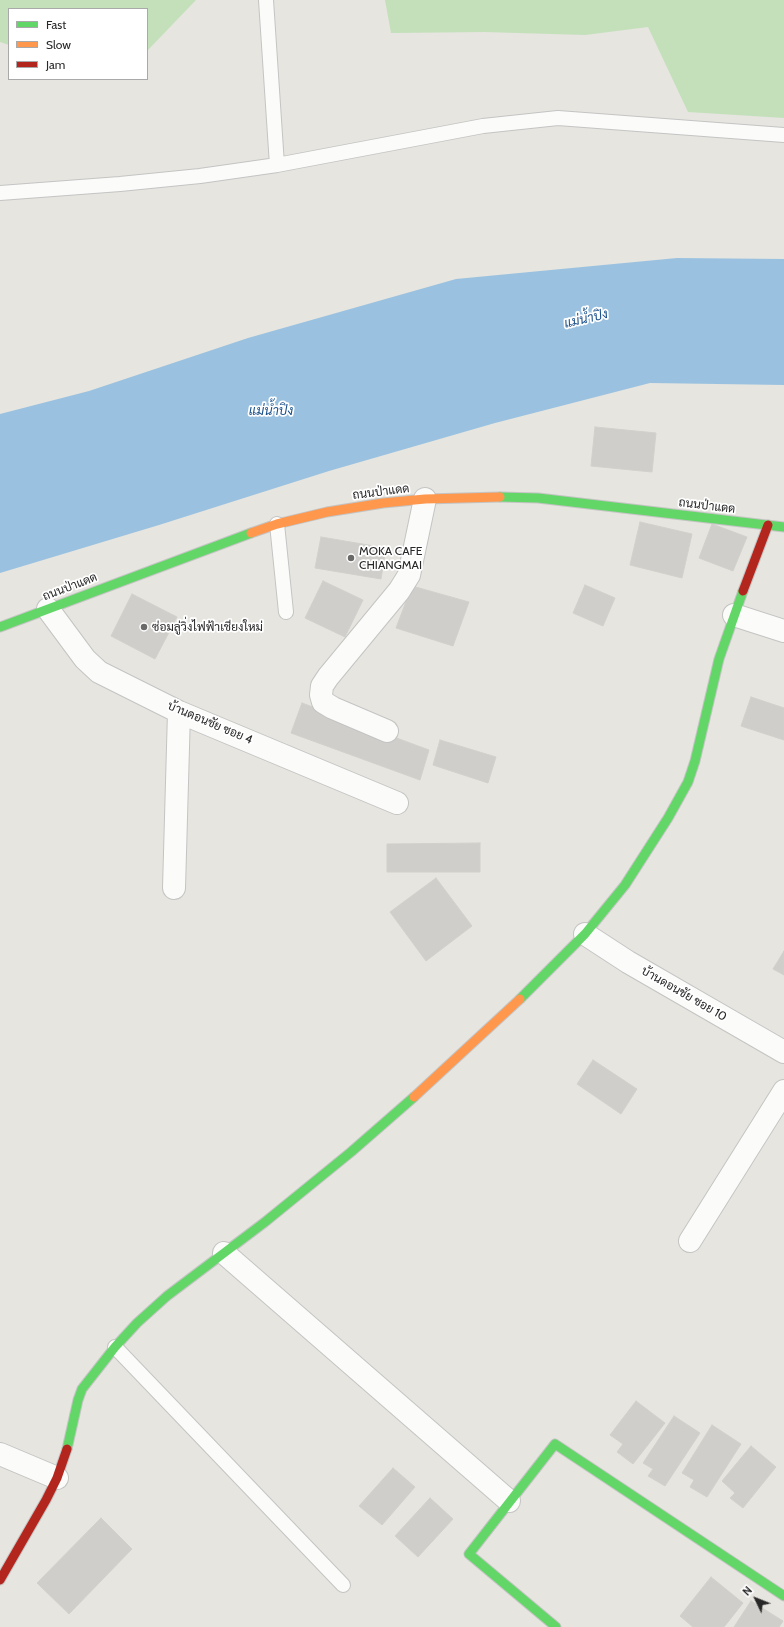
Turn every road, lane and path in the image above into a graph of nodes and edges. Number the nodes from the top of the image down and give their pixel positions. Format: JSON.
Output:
{"nodes":[{"id":1,"x":266,"y":0,"type":"edge"},
{"id":2,"x":784,"y":135,"type":"edge"},
{"id":3,"x":277,"y":164,"type":"junction"},
{"id":4,"x":0,"y":193,"type":"edge"},
{"id":5,"x":425,"y":499,"type":"junction"},
{"id":6,"x":277,"y":524,"type":"junction"},
{"id":7,"x":768,"y":525,"type":"junction"},
{"id":8,"x":784,"y":527,"type":"edge"},
{"id":9,"x":48,"y":609,"type":"junction"},
{"id":10,"x":286,"y":612,"type":"dead end"},
{"id":11,"x":734,"y":615,"type":"junction"},
{"id":12,"x":0,"y":627,"type":"edge"},
{"id":13,"x":784,"y":631,"type":"edge"},
{"id":14,"x":179,"y":712,"type":"junction"},
{"id":15,"x":387,"y":731,"type":"dead end"},
{"id":16,"x":397,"y":803,"type":"dead end"},
{"id":17,"x":174,"y":888,"type":"dead end"},
{"id":18,"x":585,"y":934,"type":"junction"},
{"id":19,"x":784,"y":1052,"type":"edge"},
{"id":20,"x":784,"y":1091,"type":"edge"},
{"id":21,"x":690,"y":1241,"type":"dead end"},
{"id":22,"x":224,"y":1253,"type":"junction"},
{"id":23,"x":115,"y":1347,"type":"junction"},
{"id":24,"x":0,"y":1454,"type":"edge"},
{"id":25,"x":57,"y":1478,"type":"junction"},
{"id":26,"x":509,"y":1501,"type":"junction"},
{"id":27,"x":0,"y":1580,"type":"edge"},
{"id":28,"x":343,"y":1584,"type":"dead end"},
{"id":29,"x":784,"y":1596,"type":"edge"},
{"id":30,"x":556,"y":1627,"type":"edge"}],
"edges":[{"from":1,"to":3,"type":"lane"},
{"from":2,"to":3,"type":"lane"},
{"from":3,"to":4,"type":"lane"},
{"from":5,"to":6,"type":"street","name":"ถนนป่าแดด"},
{"from":5,"to":7,"type":"street","name":"ถนนป่าแดด"},
{"from":5,"to":15,"type":"street"},
{"from":6,"to":9,"type":"street","name":"ถนนป่าแดด"},
{"from":6,"to":10,"type":"lane"},
{"from":7,"to":8,"type":"street","name":"ถนนป่าแดด"},
{"from":7,"to":11,"type":"street"},
{"from":9,"to":12,"type":"street","name":"ถนนป่าแดด"},
{"from":9,"to":14,"type":"street","name":"บ้านดอนชัย ซอย 4"},
{"from":11,"to":13,"type":"street"},
{"from":11,"to":18,"type":"street"},
{"from":14,"to":16,"type":"street","name":"บ้านดอนชัย ซอย 4"},
{"from":14,"to":17,"type":"street"},
{"from":18,"to":19,"type":"street","name":"บ้านดอนชัย ซอย 10"},
{"from":18,"to":22,"type":"street"},
{"from":20,"to":21,"type":"street"},
{"from":22,"to":23,"type":"street"},
{"from":22,"to":26,"type":"street"},
{"from":23,"to":25,"type":"street"},
{"from":23,"to":28,"type":"lane"},
{"from":24,"to":25,"type":"street"},
{"from":25,"to":27,"type":"street"},
{"from":26,"to":29,"type":"street"},
{"from":26,"to":30,"type":"street"}]}
